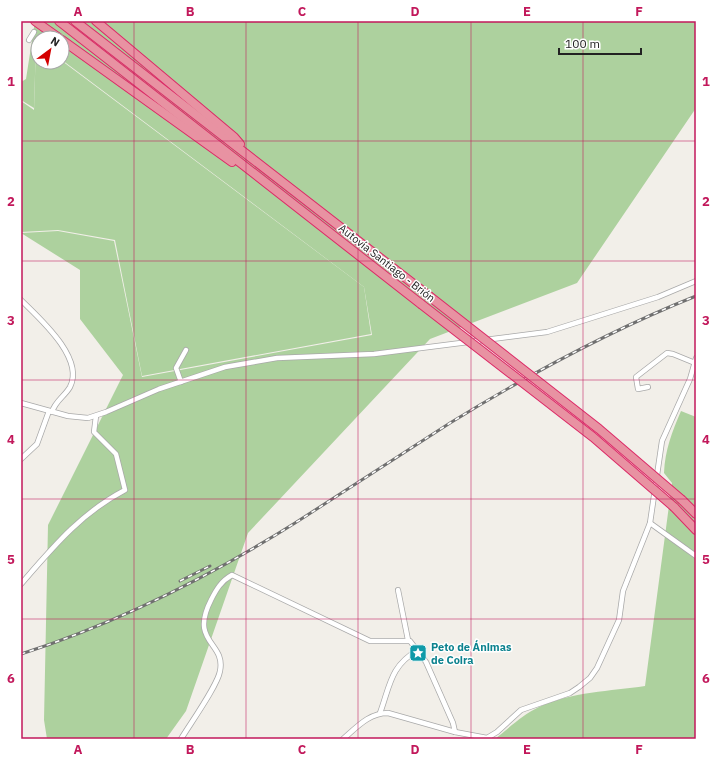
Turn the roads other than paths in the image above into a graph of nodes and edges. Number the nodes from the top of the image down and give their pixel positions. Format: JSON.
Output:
{"nodes":[{"id":1,"x":35,"y":21,"type":"edge"},
{"id":2,"x":58,"y":21,"type":"edge"},
{"id":3,"x":75,"y":21,"type":"edge"},
{"id":4,"x":96,"y":21,"type":"edge"},
{"id":5,"x":48,"y":30,"type":"edge"},
{"id":6,"x":70,"y":46,"type":"edge"},
{"id":7,"x":251,"y":157,"type":"junction"},
{"id":8,"x":254,"y":173,"type":"junction"},
{"id":9,"x":696,"y":281,"type":"edge"},
{"id":10,"x":21,"y":300,"type":"edge"},
{"id":11,"x":186,"y":350,"type":"dead end"},
{"id":12,"x":695,"y":361,"type":"edge"},
{"id":13,"x":181,"y":382,"type":"junction"},
{"id":14,"x":648,"y":387,"type":"dead end"},
{"id":15,"x":21,"y":403,"type":"edge"},
{"id":16,"x":51,"y":411,"type":"junction"},
{"id":17,"x":96,"y":416,"type":"junction"},
{"id":18,"x":21,"y":459,"type":"edge"},
{"id":19,"x":696,"y":514,"type":"edge"},
{"id":20,"x":650,"y":522,"type":"junction"},
{"id":21,"x":696,"y":530,"type":"edge"},
{"id":22,"x":696,"y":556,"type":"edge"},
{"id":23,"x":21,"y":584,"type":"edge"},
{"id":24,"x":398,"y":590,"type":"dead end"},
{"id":25,"x":408,"y":640,"type":"junction"},
{"id":26,"x":418,"y":650,"type":"junction"},
{"id":27,"x":380,"y":713,"type":"junction"},
{"id":28,"x":455,"y":732,"type":"junction"},
{"id":29,"x":482,"y":738,"type":"edge"},
{"id":30,"x":181,"y":739,"type":"edge"},
{"id":31,"x":343,"y":739,"type":"edge"}],
"edges":[{"from":1,"to":5,"type":"highway"},
{"from":2,"to":8,"type":"highway","name":"Autovía Santiago - Brión"},
{"from":3,"to":7,"type":"highway","name":"Autovía Santiago - Brión"},
{"from":4,"to":7,"type":"highway"},
{"from":6,"to":8,"type":"highway"},
{"from":7,"to":19,"type":"highway","name":"Autovía Santiago - Brión","bridge":true},
{"from":8,"to":21,"type":"highway","name":"Autovía Santiago - Brión","bridge":true},
{"from":9,"to":13,"type":"street"},
{"from":10,"to":16,"type":"street"},
{"from":11,"to":13,"type":"street"},
{"from":12,"to":14,"type":"street"},
{"from":12,"to":20,"type":"street"},
{"from":13,"to":17,"type":"street"},
{"from":15,"to":16,"type":"street"},
{"from":16,"to":17,"type":"street"},
{"from":16,"to":18,"type":"street"},
{"from":17,"to":23,"type":"street"},
{"from":20,"to":22,"type":"street"},
{"from":20,"to":29,"type":"street"},
{"from":24,"to":25,"type":"street"},
{"from":25,"to":26,"type":"street"},
{"from":25,"to":30,"type":"street"},
{"from":26,"to":27,"type":"street"},
{"from":26,"to":28,"type":"street"},
{"from":27,"to":28,"type":"street"},
{"from":27,"to":31,"type":"street"},
{"from":28,"to":29,"type":"street"}]}
